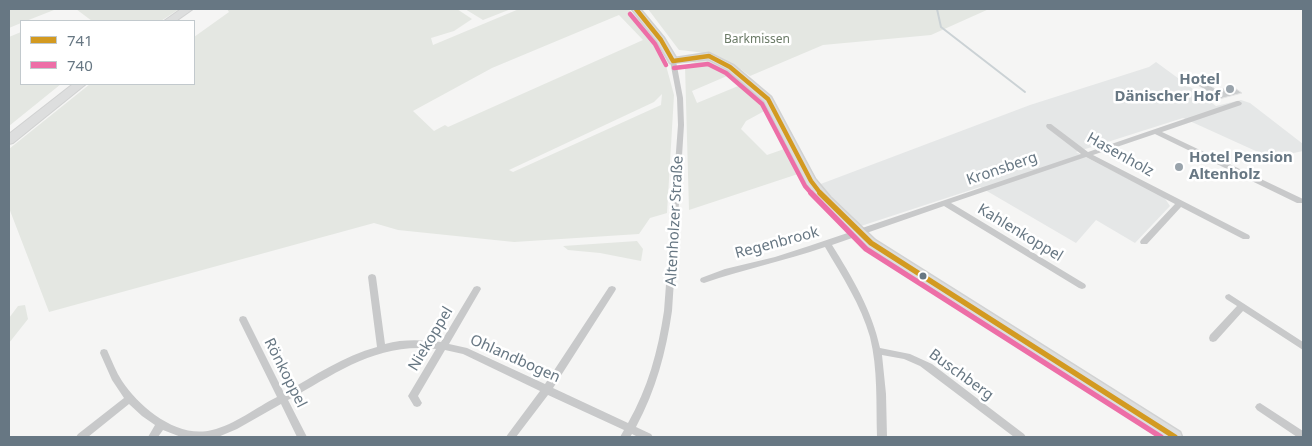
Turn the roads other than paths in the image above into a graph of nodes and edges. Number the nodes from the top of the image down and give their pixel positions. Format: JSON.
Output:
{"nodes":[{"id":1,"x":183,"y":9,"type":"edge"},
{"id":2,"x":188,"y":9,"type":"edge"},
{"id":3,"x":636,"y":9,"type":"edge"},
{"id":4,"x":168,"y":20,"type":"edge"},
{"id":5,"x":169,"y":20,"type":"edge"},
{"id":6,"x":672,"y":61,"type":"junction"},
{"id":7,"x":79,"y":85,"type":"edge"},
{"id":8,"x":1239,"y":103,"type":"dead end"},
{"id":9,"x":1049,"y":126,"type":"dead end"},
{"id":10,"x":1156,"y":131,"type":"junction"},
{"id":11,"x":9,"y":140,"type":"edge"},
{"id":12,"x":1086,"y":154,"type":"junction"},
{"id":13,"x":1300,"y":201,"type":"dead end"},
{"id":14,"x":945,"y":203,"type":"junction"},
{"id":15,"x":1180,"y":203,"type":"junction"},
{"id":16,"x":858,"y":232,"type":"junction"},
{"id":17,"x":1246,"y":237,"type":"dead end"},
{"id":18,"x":1144,"y":242,"type":"dead end"},
{"id":19,"x":828,"y":244,"type":"junction"},
{"id":20,"x":372,"y":276,"type":"dead end"},
{"id":21,"x":704,"y":280,"type":"dead end"},
{"id":22,"x":1082,"y":286,"type":"dead end"},
{"id":23,"x":477,"y":289,"type":"dead end"},
{"id":24,"x":612,"y":289,"type":"dead end"},
{"id":25,"x":1229,"y":297,"type":"dead end"},
{"id":26,"x":1242,"y":306,"type":"junction"},
{"id":27,"x":244,"y":320,"type":"dead end"},
{"id":28,"x":1214,"y":338,"type":"dead end"},
{"id":29,"x":443,"y":345,"type":"junction"},
{"id":30,"x":1303,"y":346,"type":"edge"},
{"id":31,"x":381,"y":348,"type":"junction"},
{"id":32,"x":877,"y":351,"type":"junction"},
{"id":33,"x":104,"y":353,"type":"dead end"},
{"id":34,"x":547,"y":389,"type":"junction"},
{"id":35,"x":283,"y":398,"type":"junction"},
{"id":36,"x":130,"y":399,"type":"junction"},
{"id":37,"x":417,"y":403,"type":"dead end"},
{"id":38,"x":1260,"y":407,"type":"dead end"},
{"id":39,"x":161,"y":424,"type":"junction"},
{"id":40,"x":630,"y":428,"type":"junction"},
{"id":41,"x":1303,"y":436,"type":"edge"},
{"id":42,"x":82,"y":437,"type":"edge"},
{"id":43,"x":153,"y":437,"type":"edge"},
{"id":44,"x":208,"y":437,"type":"edge"},
{"id":45,"x":302,"y":437,"type":"edge"},
{"id":46,"x":511,"y":437,"type":"edge"},
{"id":47,"x":625,"y":437,"type":"edge"},
{"id":48,"x":648,"y":437,"type":"edge"},
{"id":49,"x":882,"y":437,"type":"edge"},
{"id":50,"x":1021,"y":437,"type":"edge"},
{"id":51,"x":1175,"y":437,"type":"edge"}],
"edges":[{"from":1,"to":4,"type":"highway"},
{"from":2,"to":5,"type":"highway"},
{"from":3,"to":6,"type":"street","name":"Altenholzer Straße"},
{"from":6,"to":16,"type":"street"},
{"from":6,"to":40,"type":"street","name":"Altenholzer Straße"},
{"from":7,"to":11,"type":"highway"},
{"from":8,"to":10,"type":"street","name":"Kronsberg"},
{"from":9,"to":12,"type":"street","name":"Hasenholz"},
{"from":10,"to":12,"type":"street","name":"Kronsberg"},
{"from":10,"to":13,"type":"street"},
{"from":12,"to":14,"type":"street","name":"Kronsberg"},
{"from":12,"to":15,"type":"street","name":"Hasenholz"},
{"from":14,"to":16,"type":"street","name":"Kronsberg"},
{"from":14,"to":22,"type":"street","name":"Kahlenkoppel"},
{"from":15,"to":17,"type":"street","name":"Hasenholz"},
{"from":15,"to":18,"type":"street"},
{"from":16,"to":19,"type":"street","name":"Regenbrook"},
{"from":16,"to":51,"type":"street"},
{"from":19,"to":21,"type":"street","name":"Regenbrook"},
{"from":19,"to":32,"type":"street"},
{"from":20,"to":31,"type":"street"},
{"from":23,"to":29,"type":"street","name":"Niekoppel"},
{"from":24,"to":34,"type":"street"},
{"from":25,"to":26,"type":"street"},
{"from":26,"to":28,"type":"street"},
{"from":26,"to":30,"type":"street"},
{"from":27,"to":35,"type":"street","name":"Rönkoppel"},
{"from":29,"to":31,"type":"street","name":"Ohlandbogen"},
{"from":29,"to":34,"type":"street","name":"Ohlandbogen"},
{"from":29,"to":37,"type":"street","name":"Niekoppel"},
{"from":31,"to":35,"type":"street","name":"Ohlandbogen"},
{"from":32,"to":49,"type":"street"},
{"from":32,"to":50,"type":"street","name":"Buschberg"},
{"from":33,"to":36,"type":"street","name":"Ohlandbogen"},
{"from":34,"to":40,"type":"street","name":"Ohlandbogen"},
{"from":34,"to":46,"type":"street"},
{"from":35,"to":44,"type":"street","name":"Ohlandbogen"},
{"from":35,"to":45,"type":"street","name":"Rönkoppel"},
{"from":36,"to":39,"type":"street","name":"Ohlandbogen"},
{"from":36,"to":42,"type":"street"},
{"from":38,"to":41,"type":"street"},
{"from":39,"to":43,"type":"street"},
{"from":39,"to":44,"type":"street","name":"Ohlandbogen"},
{"from":40,"to":47,"type":"street","name":"Altenholzer Straße"},
{"from":40,"to":48,"type":"street","name":"Ohlandbogen"}]}
